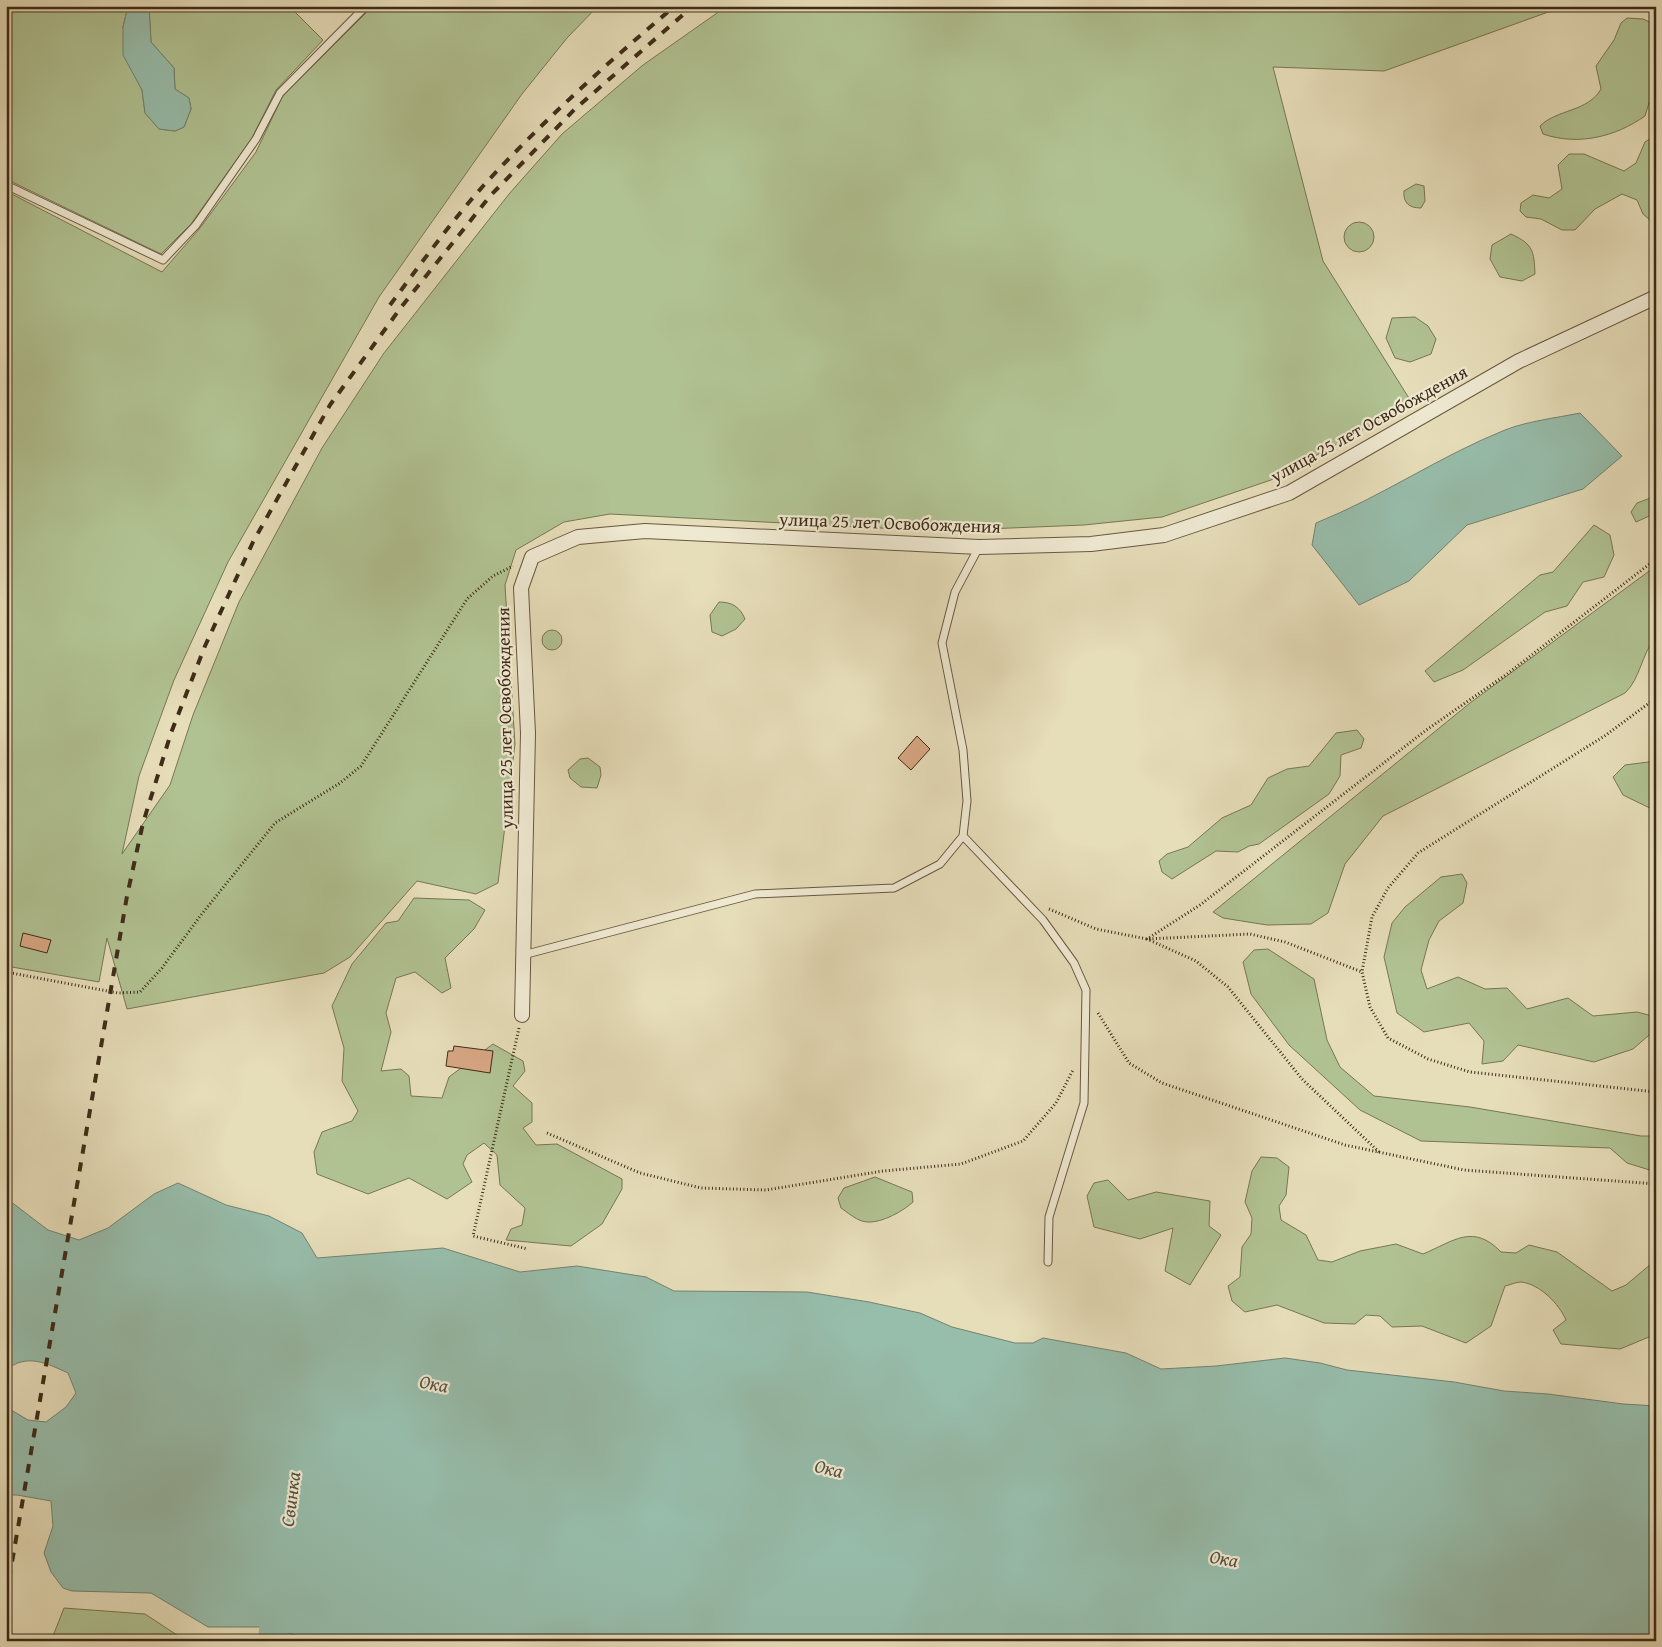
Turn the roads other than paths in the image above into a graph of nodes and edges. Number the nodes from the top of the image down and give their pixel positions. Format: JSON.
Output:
{"nodes":[{"id":1,"x":366,"y":6,"type":"edge"},
{"id":2,"x":6,"y":185,"type":"edge"},
{"id":3,"x":1656,"y":297,"type":"edge"},
{"id":4,"x":979,"y":547,"type":"junction"},
{"id":5,"x":963,"y":836,"type":"junction"},
{"id":6,"x":523,"y":956,"type":"junction"},
{"id":7,"x":522,"y":1015,"type":"road end"},
{"id":8,"x":1048,"y":1262,"type":"dead end"}],
"edges":[{"from":1,"to":2,"type":"lane"},
{"from":3,"to":4,"type":"street","name":"улица 25 лет Освобождения"},
{"from":4,"to":5,"type":"lane"},
{"from":4,"to":6,"type":"street","name":"улица 25 лет Освобождения"},
{"from":5,"to":6,"type":"lane"},
{"from":5,"to":8,"type":"lane"},
{"from":6,"to":7,"type":"street","name":"улица 25 лет Освобождения"}]}
